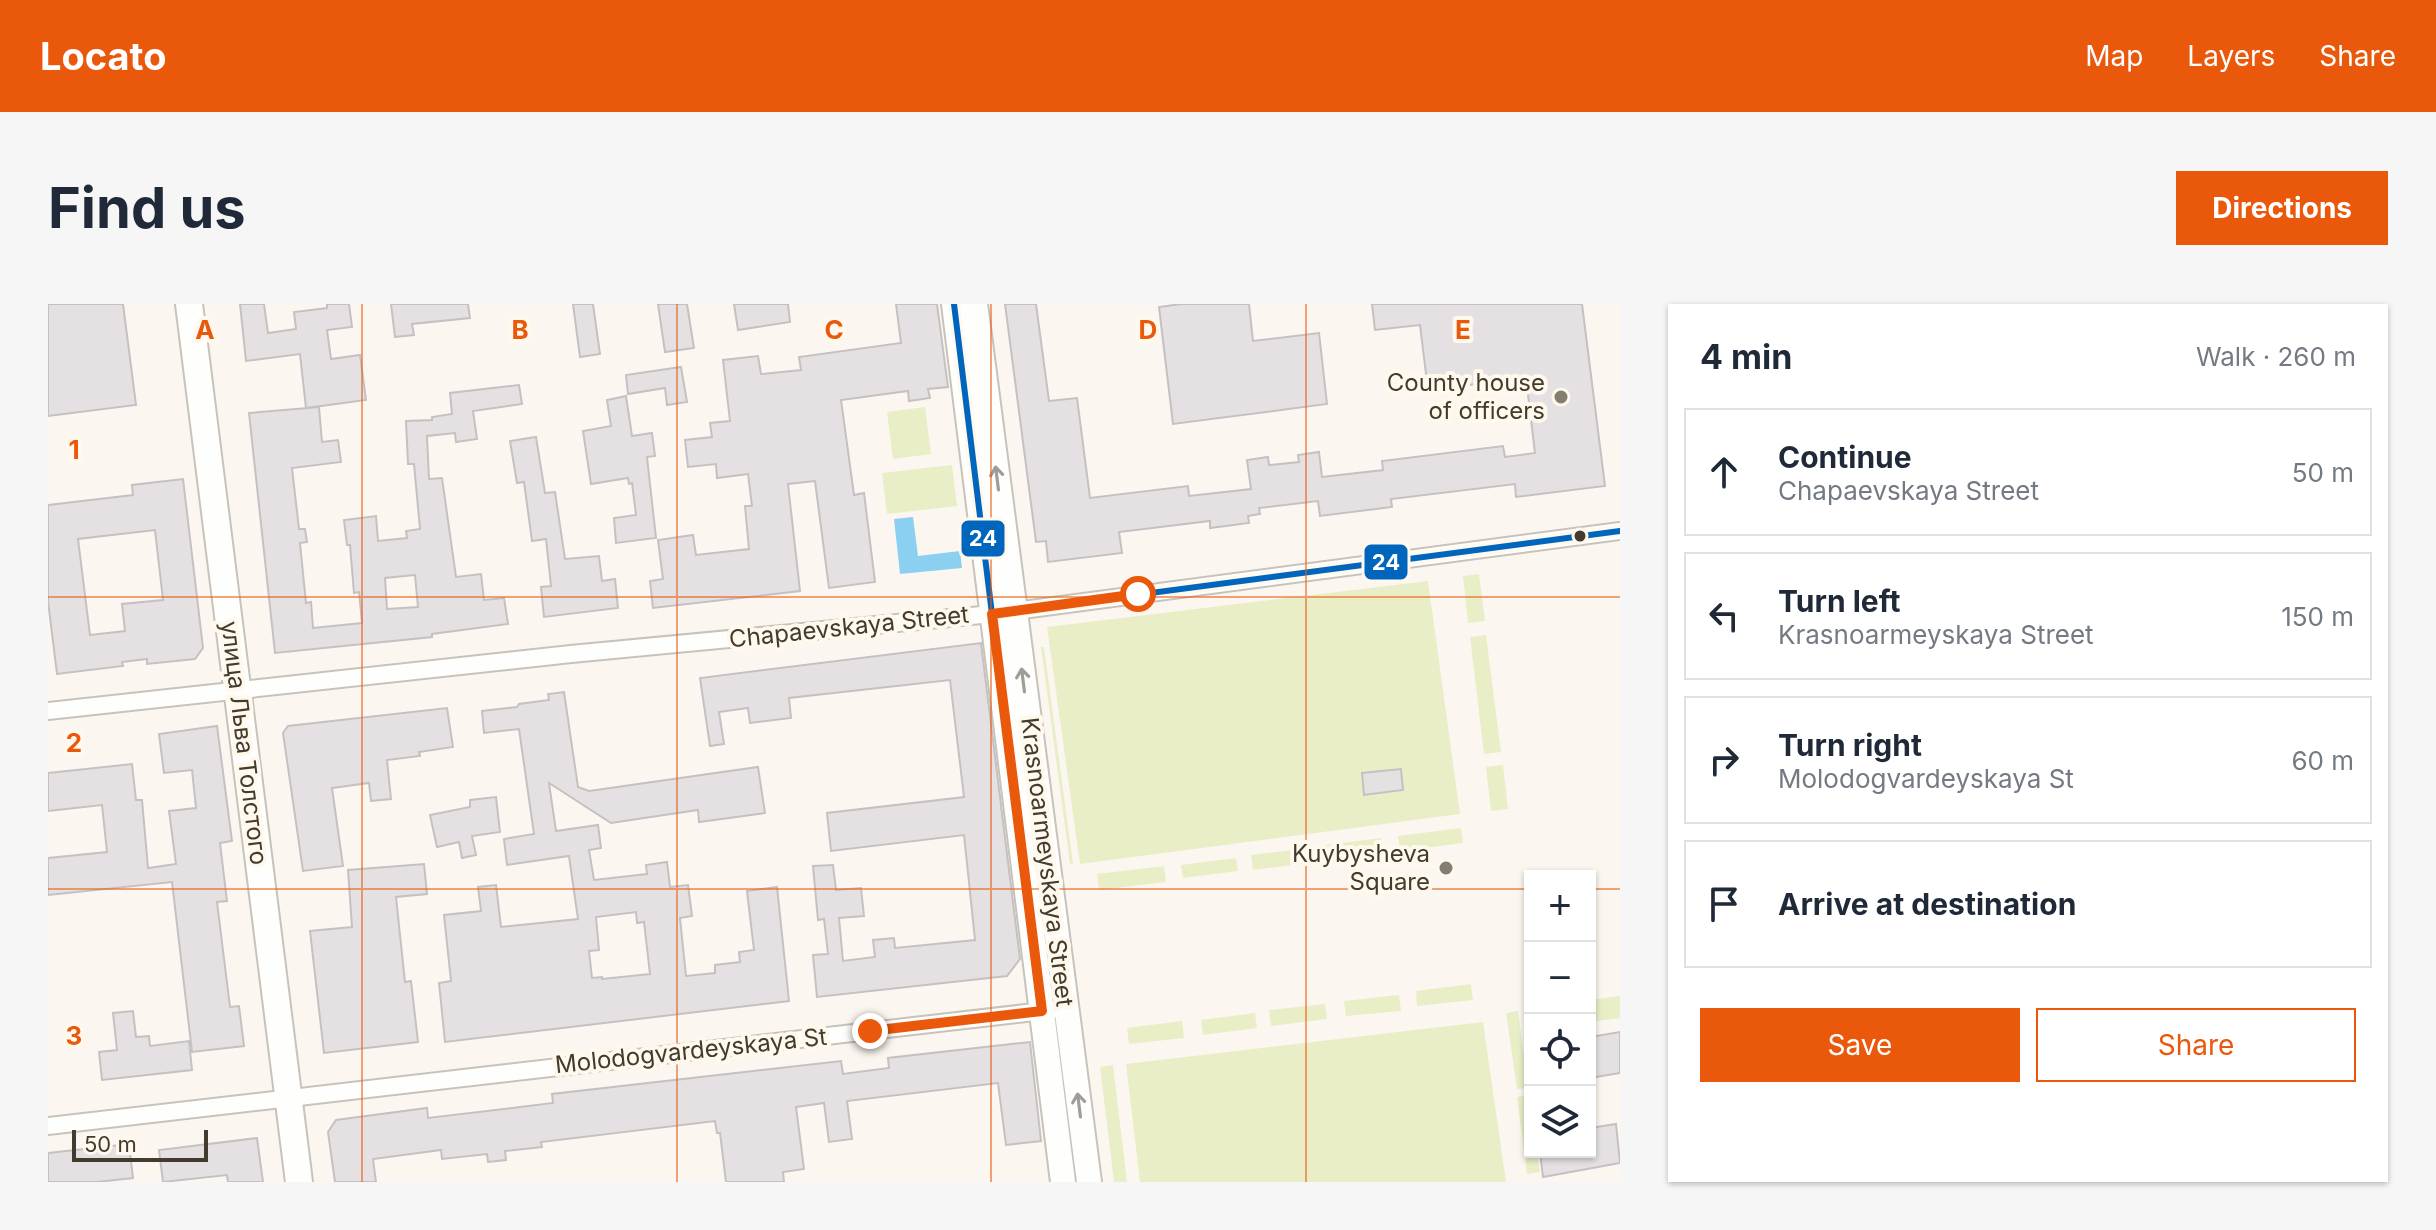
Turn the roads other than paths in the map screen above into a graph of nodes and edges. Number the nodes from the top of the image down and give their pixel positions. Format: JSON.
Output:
{"nodes":[{"id":1,"x":189,"y":304,"type":"edge"},
{"id":2,"x":954,"y":304,"type":"edge"},
{"id":3,"x":975,"y":304,"type":"edge"},
{"id":4,"x":1620,"y":531,"type":"edge"},
{"id":5,"x":1004,"y":612,"type":"junction"},
{"id":6,"x":239,"y":691,"type":"junction"},
{"id":7,"x":48,"y":711,"type":"edge"},
{"id":8,"x":1066,"y":1008,"type":"junction"},
{"id":9,"x":1042,"y":1011,"type":"junction"},
{"id":10,"x":277,"y":1100,"type":"junction"},
{"id":11,"x":48,"y":1126,"type":"edge"},
{"id":12,"x":299,"y":1182,"type":"edge"},
{"id":13,"x":1063,"y":1182,"type":"edge"},
{"id":14,"x":1089,"y":1182,"type":"edge"}],
"edges":[{"from":1,"to":6,"type":"main road","name":"улица Льва Толстого"},
{"from":2,"to":5,"type":"main road","name":"Krasnoarmeyskaya Street"},
{"from":5,"to":3,"type":"main road","name":"Krasnoarmeyskaya Street","one_way":true},
{"from":4,"to":5,"type":"street","name":"Chapaevskaya Street"},
{"from":5,"to":6,"type":"street","name":"Chapaevskaya Street"},
{"from":8,"to":5,"type":"main road","name":"Krasnoarmeyskaya Street","one_way":true},
{"from":5,"to":9,"type":"main road","name":"Krasnoarmeyskaya Street"},
{"from":6,"to":7,"type":"street","name":"Chapaevskaya Street"},
{"from":6,"to":10,"type":"main road","name":"улица Льва Толстого"},
{"from":8,"to":9,"type":"street","name":"Molodogvardeyskaya St"},
{"from":14,"to":8,"type":"main road","name":"Krasnoarmeyskaya Street","one_way":true},
{"from":9,"to":10,"type":"street","name":"Molodogvardeyskaya St"},
{"from":9,"to":13,"type":"main road","name":"Krasnoarmeyskaya Street"},
{"from":10,"to":11,"type":"street"},
{"from":10,"to":12,"type":"main road","name":"улица Льва Толстого"}]}
